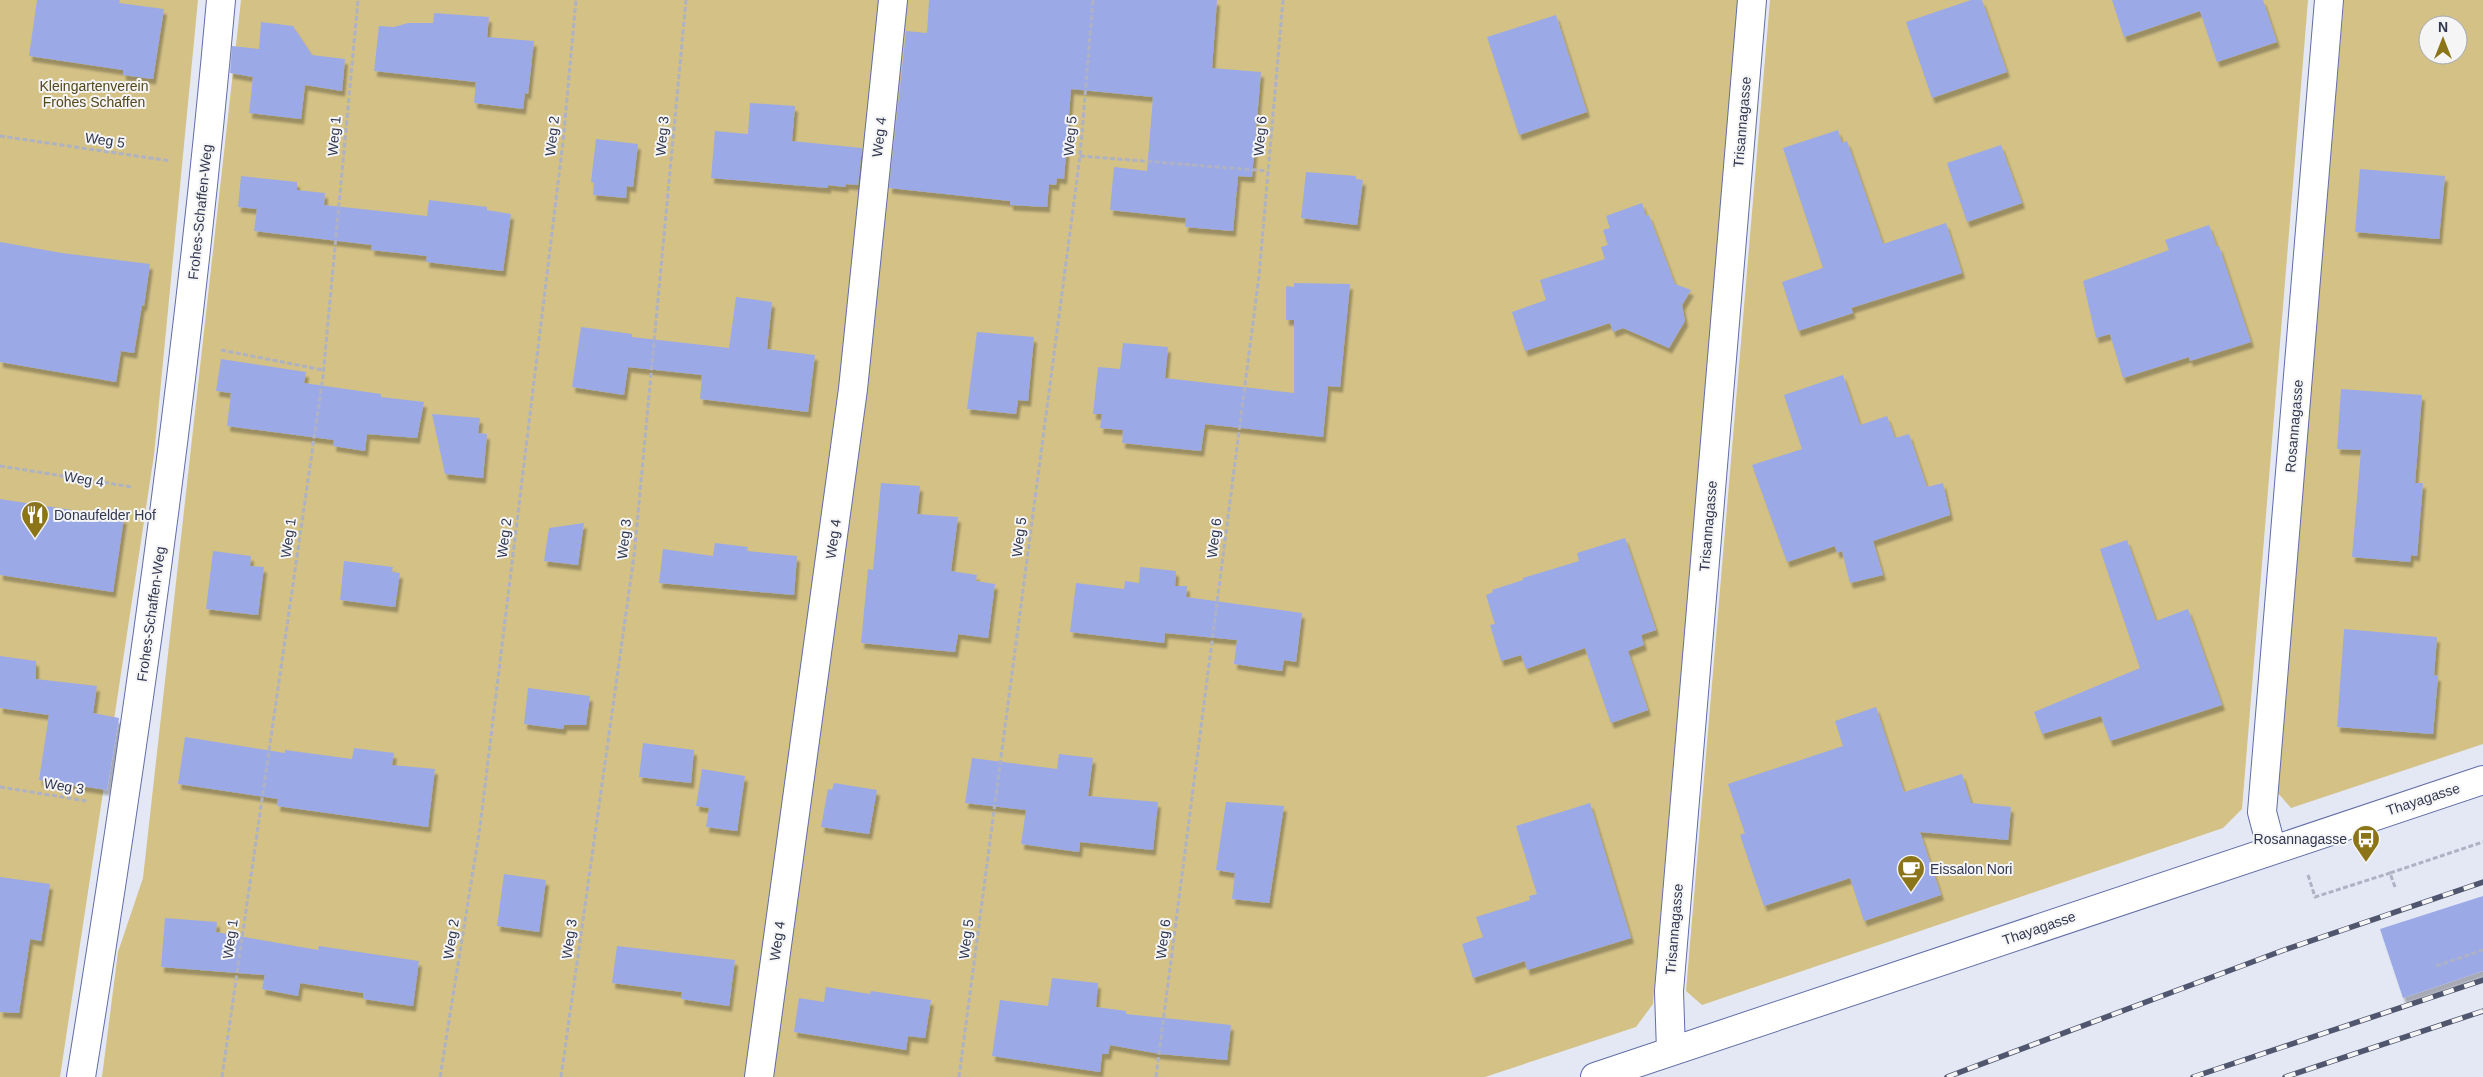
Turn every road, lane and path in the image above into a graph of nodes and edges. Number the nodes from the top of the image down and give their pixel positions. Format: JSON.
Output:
{"nodes":[{"id":1,"x":221,"y":0,"type":"edge"},
{"id":2,"x":358,"y":0,"type":"edge"},
{"id":3,"x":576,"y":0,"type":"edge"},
{"id":4,"x":686,"y":0,"type":"edge"},
{"id":5,"x":893,"y":0,"type":"edge"},
{"id":6,"x":1093,"y":0,"type":"edge"},
{"id":7,"x":1283,"y":0,"type":"edge"},
{"id":8,"x":1752,"y":0,"type":"edge"},
{"id":9,"x":2329,"y":0,"type":"edge"},
{"id":10,"x":0,"y":136,"type":"edge"},
{"id":11,"x":1080,"y":156,"type":"junction"},
{"id":12,"x":206,"y":166,"type":"junction"},
{"id":13,"x":1268,"y":171,"type":"junction"},
{"id":14,"x":185,"y":346,"type":"junction"},
{"id":15,"x":323,"y":370,"type":"junction"},
{"id":16,"x":0,"y":466,"type":"edge"},
{"id":17,"x":168,"y":492,"type":"junction"},
{"id":18,"x":2483,"y":780,"type":"edge"},
{"id":19,"x":0,"y":787,"type":"edge"},
{"id":20,"x":125,"y":807,"type":"junction"},
{"id":21,"x":2483,"y":842,"type":"edge"},
{"id":22,"x":2272,"y":850,"type":"junction"},
{"id":23,"x":2390,"y":873,"type":"junction"},
{"id":24,"x":2395,"y":887,"type":"dead end"},
{"id":25,"x":2330,"y":893,"type":"dead end"},
{"id":26,"x":2483,"y":950,"type":"edge"},
{"id":27,"x":2436,"y":966,"type":"dead end"},
{"id":28,"x":1671,"y":1051,"type":"junction"},
{"id":29,"x":82,"y":1077,"type":"edge"},
{"id":30,"x":222,"y":1077,"type":"edge"},
{"id":31,"x":440,"y":1077,"type":"edge"},
{"id":32,"x":561,"y":1077,"type":"edge"},
{"id":33,"x":759,"y":1077,"type":"edge"},
{"id":34,"x":959,"y":1077,"type":"edge"},
{"id":35,"x":1156,"y":1077,"type":"edge"},
{"id":36,"x":1595,"y":1077,"type":"edge"}],
"edges":[{"from":1,"to":12,"type":"street","name":"Frohes-Schaffen-Weg"},
{"from":2,"to":15,"type":"path","name":"Weg 1"},
{"from":3,"to":31,"type":"path","name":"Weg 2"},
{"from":4,"to":32,"type":"path","name":"Weg 3"},
{"from":5,"to":33,"type":"street","name":"Weg 4"},
{"from":6,"to":11,"type":"path","name":"Weg 5"},
{"from":7,"to":13,"type":"path","name":"Weg 6"},
{"from":8,"to":28,"type":"street","name":"Trisannagasse"},
{"from":9,"to":22,"type":"street","name":"Rosannagasse"},
{"from":10,"to":12,"type":"path","name":"Weg 5"},
{"from":11,"to":13,"type":"path"},
{"from":11,"to":34,"type":"path","name":"Weg 5"},
{"from":12,"to":14,"type":"street","name":"Frohes-Schaffen-Weg"},
{"from":13,"to":35,"type":"path","name":"Weg 6"},
{"from":14,"to":15,"type":"path"},
{"from":14,"to":17,"type":"street","name":"Frohes-Schaffen-Weg"},
{"from":15,"to":30,"type":"path","name":"Weg 1"},
{"from":16,"to":17,"type":"path","name":"Weg 4"},
{"from":17,"to":20,"type":"street","name":"Frohes-Schaffen-Weg"},
{"from":18,"to":22,"type":"street","name":"Thayagasse"},
{"from":19,"to":20,"type":"path","name":"Weg 3"},
{"from":20,"to":29,"type":"street","name":"Frohes-Schaffen-Weg"},
{"from":21,"to":23,"type":"path"},
{"from":22,"to":28,"type":"street","name":"Thayagasse"},
{"from":23,"to":24,"type":"path"},
{"from":23,"to":25,"type":"path"},
{"from":26,"to":27,"type":"path"},
{"from":28,"to":36,"type":"street","name":"Thayagasse"}]}
